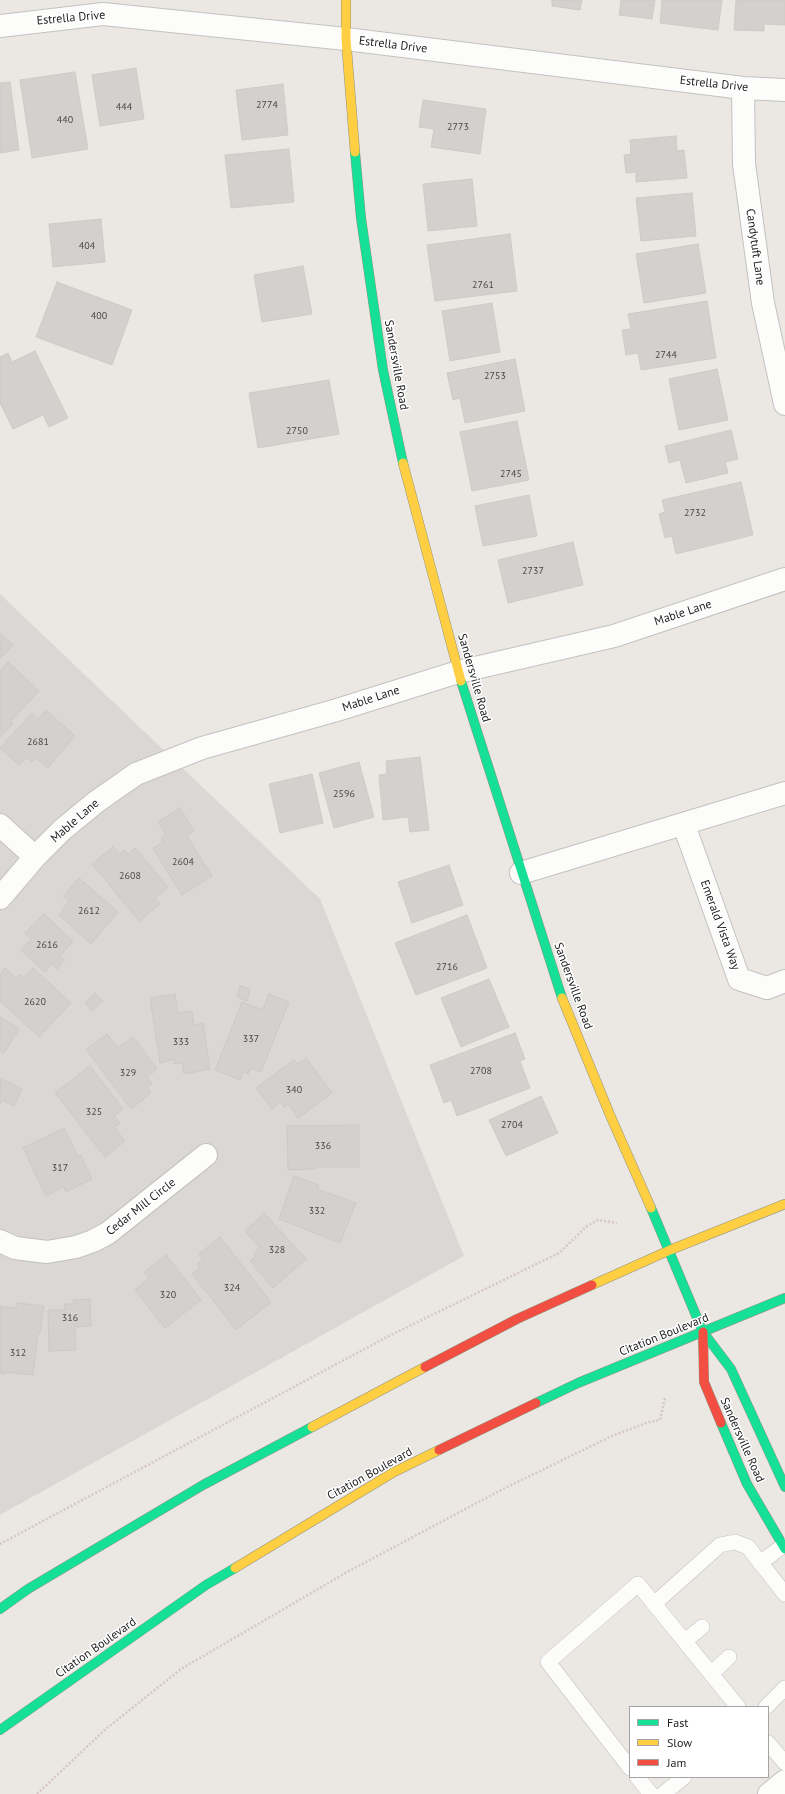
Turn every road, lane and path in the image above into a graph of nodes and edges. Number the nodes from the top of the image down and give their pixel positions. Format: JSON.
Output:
{"nodes":[{"id":1,"x":346,"y":0,"type":"edge"},
{"id":2,"x":0,"y":26,"type":"edge"},
{"id":3,"x":346,"y":39,"type":"junction"},
{"id":4,"x":743,"y":88,"type":"junction"},
{"id":5,"x":785,"y":90,"type":"edge"},
{"id":6,"x":785,"y":404,"type":"edge"},
{"id":7,"x":785,"y":579,"type":"edge"},
{"id":8,"x":458,"y":672,"type":"junction"},
{"id":9,"x":785,"y":794,"type":"edge"},
{"id":10,"x":0,"y":825,"type":"edge"},
{"id":11,"x":684,"y":825,"type":"junction"},
{"id":12,"x":36,"y":857,"type":"junction"},
{"id":13,"x":521,"y":873,"type":"junction"},
{"id":14,"x":0,"y":898,"type":"edge"},
{"id":15,"x":785,"y":981,"type":"edge"},
{"id":16,"x":206,"y":1155,"type":"dead end"},
{"id":17,"x":785,"y":1204,"type":"edge"},
{"id":18,"x":617,"y":1223,"type":"dead end"},
{"id":19,"x":0,"y":1241,"type":"edge"},
{"id":20,"x":670,"y":1250,"type":"junction"},
{"id":21,"x":785,"y":1298,"type":"edge"},
{"id":22,"x":703,"y":1332,"type":"junction"},
{"id":23,"x":665,"y":1398,"type":"dead end"},
{"id":24,"x":785,"y":1487,"type":"edge"},
{"id":25,"x":0,"y":1544,"type":"edge"},
{"id":26,"x":784,"y":1548,"type":"edge"},
{"id":27,"x":763,"y":1570,"type":"junction"},
{"id":28,"x":784,"y":1599,"type":"edge"},
{"id":29,"x":654,"y":1604,"type":"junction"},
{"id":30,"x":0,"y":1609,"type":"edge"},
{"id":31,"x":702,"y":1627,"type":"dead end"},
{"id":32,"x":685,"y":1642,"type":"junction"},
{"id":33,"x":729,"y":1656,"type":"dead end"},
{"id":34,"x":711,"y":1674,"type":"junction"},
{"id":35,"x":785,"y":1688,"type":"edge"},
{"id":36,"x":737,"y":1706,"type":"edge"},
{"id":37,"x":767,"y":1706,"type":"edge"},
{"id":38,"x":0,"y":1730,"type":"edge"},
{"id":39,"x":769,"y":1744,"type":"edge"},
{"id":40,"x":785,"y":1763,"type":"edge"},
{"id":41,"x":629,"y":1767,"type":"edge"},
{"id":42,"x":638,"y":1778,"type":"edge"},
{"id":43,"x":683,"y":1778,"type":"edge"},
{"id":44,"x":785,"y":1781,"type":"edge"},
{"id":45,"x":37,"y":1794,"type":"edge"},
{"id":46,"x":650,"y":1794,"type":"edge"},
{"id":47,"x":663,"y":1794,"type":"edge"},
{"id":48,"x":769,"y":1794,"type":"edge"}],
"edges":[{"from":1,"to":3,"type":"street","name":"Sandersville Road"},
{"from":2,"to":3,"type":"street","name":"Estrella Drive"},
{"from":3,"to":4,"type":"street","name":"Estrella Drive"},
{"from":3,"to":8,"type":"street","name":"Sandersville Road"},
{"from":4,"to":5,"type":"street","name":"Estrella Drive"},
{"from":4,"to":6,"type":"street","name":"Candytuft Lane"},
{"from":7,"to":8,"type":"street","name":"Mable Lane"},
{"from":8,"to":12,"type":"street","name":"Mable Lane"},
{"from":8,"to":13,"type":"street","name":"Sandersville Road"},
{"from":9,"to":11,"type":"street"},
{"from":10,"to":12,"type":"street"},
{"from":11,"to":13,"type":"street"},
{"from":11,"to":15,"type":"street","name":"Emerald Vista Way"},
{"from":12,"to":14,"type":"street","name":"Mable Lane"},
{"from":13,"to":20,"type":"street","name":"Sandersville Road"},
{"from":16,"to":19,"type":"street","name":"Cedar Mill Circle"},
{"from":17,"to":20,"type":"street"},
{"from":18,"to":25,"type":"path"},
{"from":20,"to":22,"type":"street","name":"Sandersville Road"},
{"from":20,"to":30,"type":"street"},
{"from":21,"to":22,"type":"street","name":"Citation Boulevard"},
{"from":22,"to":24,"type":"street","name":"Sandersville Road"},
{"from":22,"to":26,"type":"street","name":"Sandersville Road"},
{"from":22,"to":38,"type":"street","name":"Citation Boulevard"},
{"from":23,"to":45,"type":"path"},
{"from":26,"to":27,"type":"lane"},
{"from":27,"to":28,"type":"lane"},
{"from":27,"to":29,"type":"lane"},
{"from":29,"to":32,"type":"lane"},
{"from":29,"to":41,"type":"lane"},
{"from":31,"to":32,"type":"lane"},
{"from":32,"to":34,"type":"lane"},
{"from":33,"to":34,"type":"lane"},
{"from":34,"to":36,"type":"lane"},
{"from":35,"to":37,"type":"lane"},
{"from":39,"to":40,"type":"lane"},
{"from":42,"to":46,"type":"lane"},
{"from":43,"to":47,"type":"lane"},
{"from":44,"to":48,"type":"street"}]}
